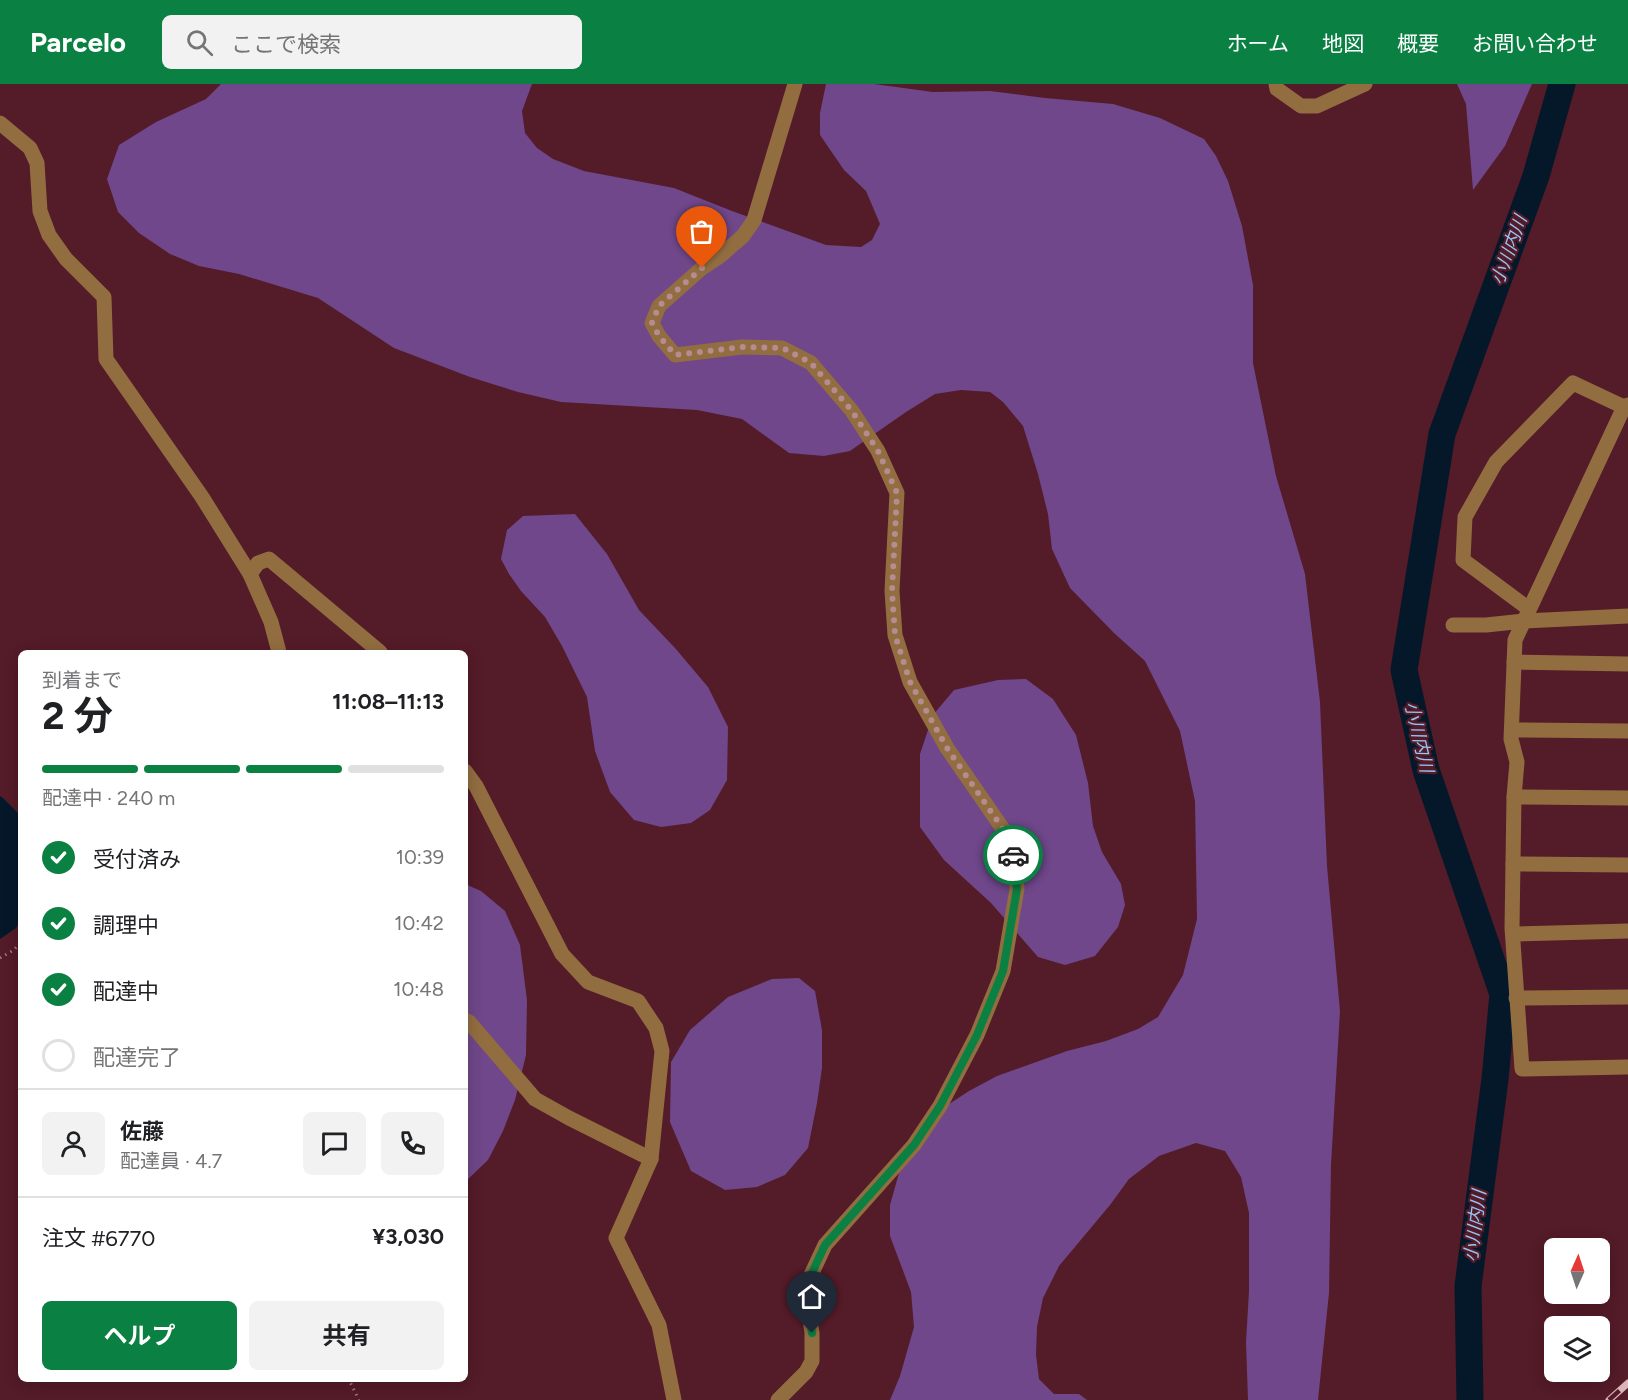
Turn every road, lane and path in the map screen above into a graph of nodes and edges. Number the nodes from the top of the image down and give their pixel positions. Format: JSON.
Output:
{"nodes":[{"id":1,"x":795,"y":84,"type":"edge"},
{"id":2,"x":1276,"y":84,"type":"edge"},
{"id":3,"x":1365,"y":84,"type":"edge"},
{"id":4,"x":0,"y":123,"type":"edge"},
{"id":5,"x":1626,"y":406,"type":"edge"},
{"id":6,"x":250,"y":574,"type":"junction"},
{"id":7,"x":1527,"y":615,"type":"junction"},
{"id":8,"x":1628,"y":616,"type":"edge"},
{"id":9,"x":1453,"y":626,"type":"dead end"},
{"id":10,"x":278,"y":650,"type":"edge"},
{"id":11,"x":378,"y":650,"type":"edge"},
{"id":12,"x":1514,"y":662,"type":"junction"},
{"id":13,"x":1628,"y":664,"type":"edge"},
{"id":14,"x":1512,"y":730,"type":"junction"},
{"id":15,"x":1628,"y":731,"type":"edge"},
{"id":16,"x":468,"y":775,"type":"edge"},
{"id":17,"x":1514,"y":797,"type":"junction"},
{"id":18,"x":1628,"y":798,"type":"edge"},
{"id":19,"x":1513,"y":864,"type":"junction"},
{"id":20,"x":1628,"y":865,"type":"edge"},
{"id":21,"x":1628,"y":931,"type":"edge"},
{"id":22,"x":1513,"y":934,"type":"junction"},
{"id":23,"x":18,"y":946,"type":"edge"},
{"id":24,"x":0,"y":958,"type":"edge"},
{"id":25,"x":1628,"y":997,"type":"edge"},
{"id":26,"x":1516,"y":998,"type":"junction"},
{"id":27,"x":468,"y":1022,"type":"edge"},
{"id":28,"x":1628,"y":1067,"type":"edge"},
{"id":29,"x":651,"y":1159,"type":"junction"},
{"id":30,"x":350,"y":1382,"type":"edge"},
{"id":31,"x":359,"y":1400,"type":"edge"},
{"id":32,"x":674,"y":1400,"type":"edge"},
{"id":33,"x":778,"y":1400,"type":"edge"}],
"edges":[{"from":1,"to":33,"type":"street"},
{"from":2,"to":3,"type":"street"},
{"from":4,"to":6,"type":"street"},
{"from":5,"to":7,"type":"street"},
{"from":5,"to":7,"type":"street"},
{"from":6,"to":10,"type":"street"},
{"from":6,"to":11,"type":"street"},
{"from":7,"to":8,"type":"street"},
{"from":7,"to":9,"type":"street"},
{"from":7,"to":12,"type":"street"},
{"from":12,"to":13,"type":"street"},
{"from":12,"to":14,"type":"street"},
{"from":14,"to":15,"type":"street"},
{"from":14,"to":17,"type":"street"},
{"from":16,"to":29,"type":"street"},
{"from":17,"to":18,"type":"street"},
{"from":17,"to":19,"type":"street"},
{"from":19,"to":20,"type":"street"},
{"from":19,"to":22,"type":"street"},
{"from":21,"to":22,"type":"street"},
{"from":22,"to":26,"type":"street"},
{"from":23,"to":24,"type":"path"},
{"from":25,"to":26,"type":"street"},
{"from":26,"to":28,"type":"street"},
{"from":27,"to":29,"type":"street"},
{"from":29,"to":32,"type":"street"},
{"from":30,"to":31,"type":"path"}]}
